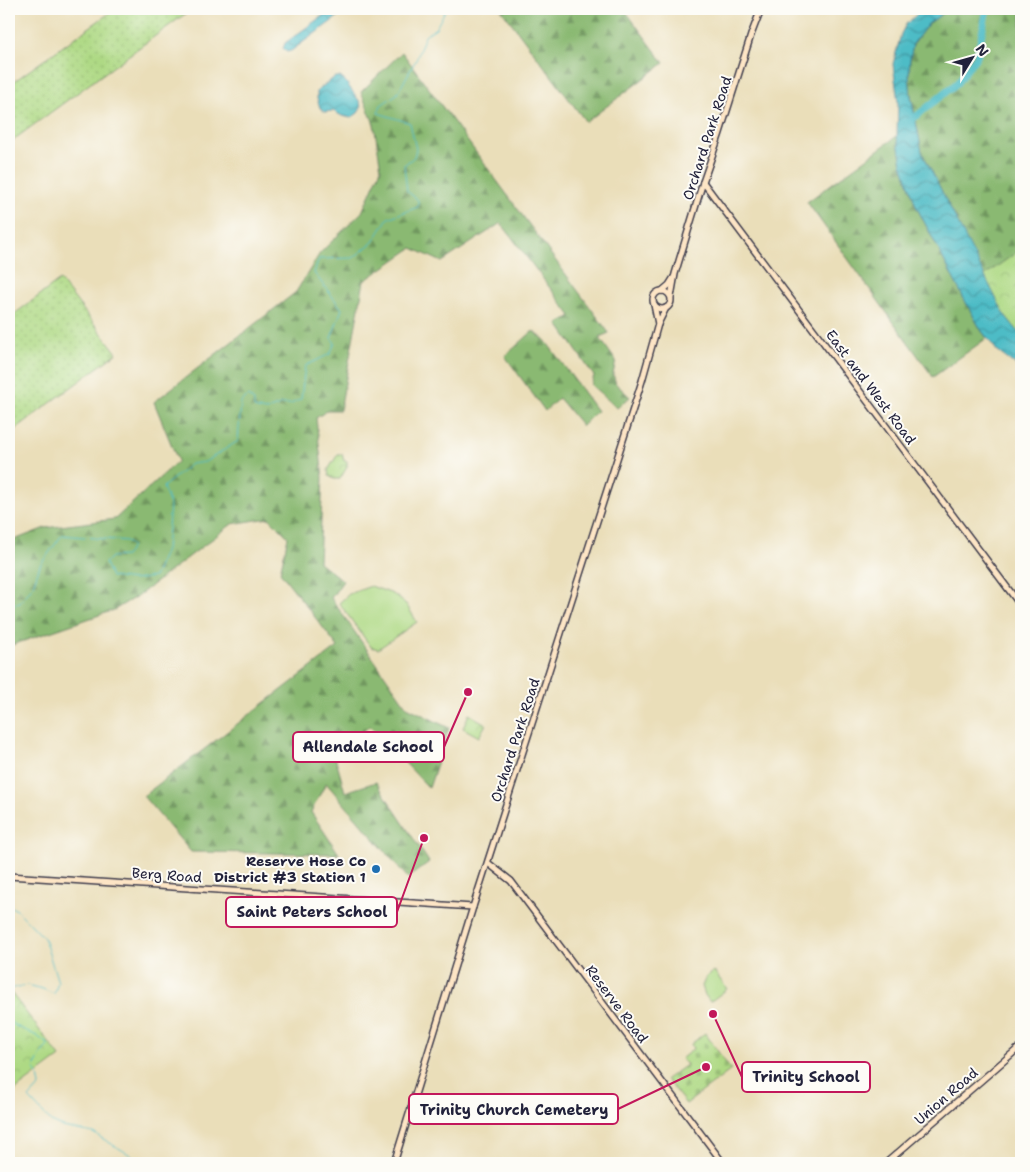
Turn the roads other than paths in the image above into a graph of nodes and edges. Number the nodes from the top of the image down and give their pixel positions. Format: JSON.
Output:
{"nodes":[{"id":1,"x":761,"y":9,"type":"edge"},
{"id":2,"x":703,"y":182,"type":"junction"},
{"id":3,"x":675,"y":274,"type":"junction"},
{"id":4,"x":662,"y":291,"type":"junction"},
{"id":5,"x":671,"y":297,"type":"junction"},
{"id":6,"x":654,"y":305,"type":"junction"},
{"id":7,"x":666,"y":308,"type":"junction"},
{"id":8,"x":658,"y":324,"type":"junction"},
{"id":9,"x":1021,"y":606,"type":"edge"},
{"id":10,"x":488,"y":863,"type":"junction"},
{"id":11,"x":9,"y":876,"type":"edge"},
{"id":12,"x":474,"y":907,"type":"junction"},
{"id":13,"x":1021,"y":1046,"type":"edge"},
{"id":14,"x":394,"y":1163,"type":"edge"},
{"id":15,"x":723,"y":1163,"type":"edge"},
{"id":16,"x":886,"y":1163,"type":"edge"}],
"edges":[{"from":1,"to":2,"type":"main road","name":"Orchard Park Road"},
{"from":2,"to":3,"type":"main road","name":"Orchard Park Road"},
{"from":2,"to":9,"type":"main road","name":"East and West Road"},
{"from":3,"to":4,"type":"main road","name":"Orchard Park Road"},
{"from":3,"to":5,"type":"main road","name":"Orchard Park Road"},
{"from":4,"to":5,"type":"main road"},
{"from":4,"to":6,"type":"main road"},
{"from":5,"to":7,"type":"main road"},
{"from":6,"to":7,"type":"main road"},
{"from":6,"to":8,"type":"main road","name":"Orchard Park Road"},
{"from":7,"to":8,"type":"main road","name":"Orchard Park Road"},
{"from":8,"to":10,"type":"main road","name":"Orchard Park Road"},
{"from":10,"to":12,"type":"main road","name":"Orchard Park Road"},
{"from":10,"to":15,"type":"main road","name":"Reserve Road"},
{"from":11,"to":12,"type":"main road","name":"Berg Road"},
{"from":12,"to":14,"type":"main road","name":"Orchard Park Road"},
{"from":13,"to":16,"type":"main road","name":"Union Road"}]}
